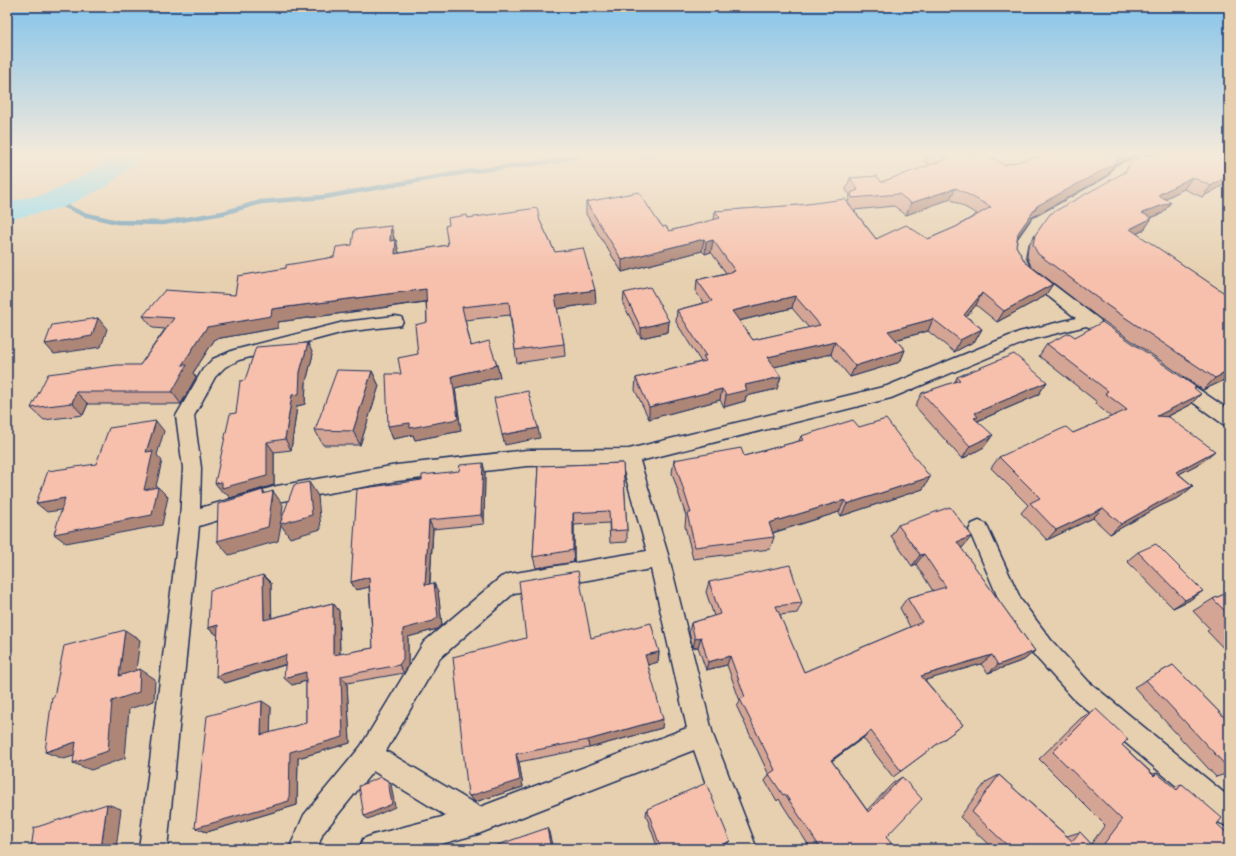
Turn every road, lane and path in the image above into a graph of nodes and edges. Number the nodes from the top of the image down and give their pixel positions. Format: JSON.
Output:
{"nodes":[{"id":1,"x":1084,"y":195,"type":"edge"},
{"id":2,"x":1088,"y":320,"type":"junction"},
{"id":3,"x":395,"y":321,"type":"dead end"},
{"id":4,"x":1107,"y":334,"type":"edge"},
{"id":5,"x":1165,"y":374,"type":"edge"},
{"id":6,"x":1229,"y":419,"type":"edge"},
{"id":7,"x":629,"y":456,"type":"junction"},
{"id":8,"x":190,"y":520,"type":"junction"},
{"id":9,"x":979,"y":530,"type":"dead end"},
{"id":10,"x":659,"y":558,"type":"junction"},
{"id":11,"x":701,"y":735,"type":"junction"},
{"id":12,"x":370,"y":755,"type":"junction"},
{"id":13,"x":1229,"y":814,"type":"edge"},
{"id":14,"x":478,"y":821,"type":"junction"},
{"id":15,"x":153,"y":849,"type":"edge"},
{"id":16,"x":303,"y":849,"type":"edge"},
{"id":17,"x":373,"y":849,"type":"edge"},
{"id":18,"x":743,"y":849,"type":"edge"}],
"edges":[{"from":1,"to":2,"type":"street"},
{"from":2,"to":4,"type":"street"},
{"from":2,"to":7,"type":"street"},
{"from":3,"to":8,"type":"street"},
{"from":5,"to":6,"type":"street"},
{"from":7,"to":8,"type":"street"},
{"from":7,"to":10,"type":"street"},
{"from":8,"to":15,"type":"street"},
{"from":9,"to":13,"type":"street"},
{"from":10,"to":11,"type":"street"},
{"from":10,"to":12,"type":"street"},
{"from":11,"to":14,"type":"street"},
{"from":11,"to":18,"type":"street"},
{"from":12,"to":14,"type":"street"},
{"from":12,"to":16,"type":"street"},
{"from":14,"to":17,"type":"street"}]}
